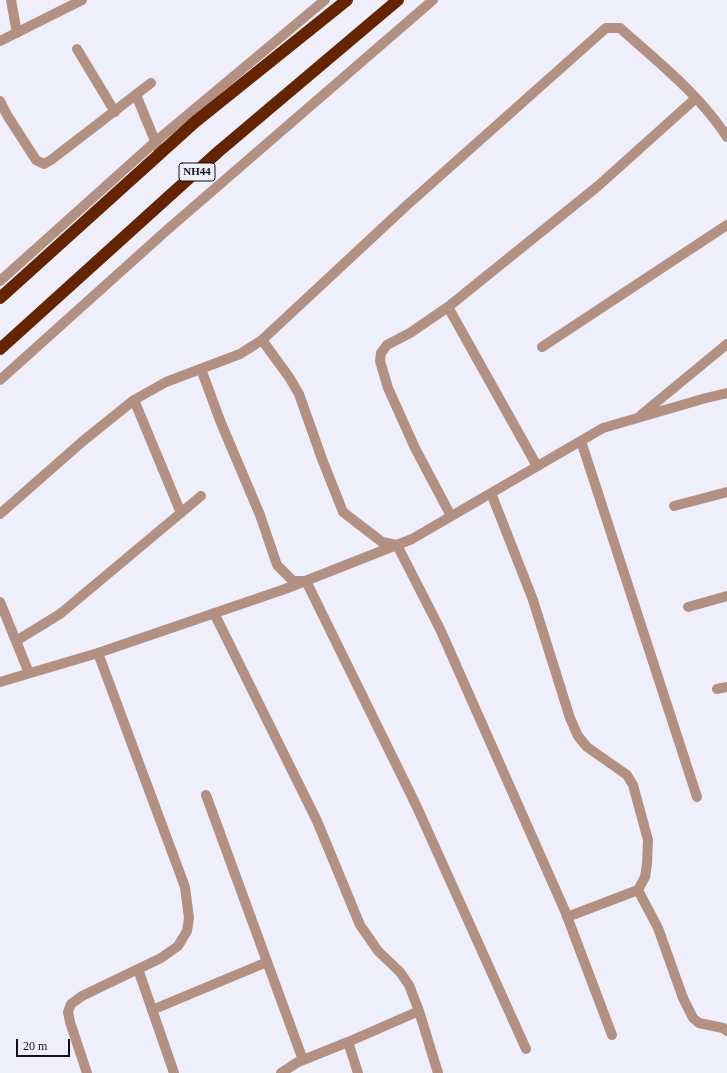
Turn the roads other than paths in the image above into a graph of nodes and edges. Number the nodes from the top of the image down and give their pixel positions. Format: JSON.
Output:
{"nodes":[{"id":1,"x":11,"y":0,"type":"edge"},
{"id":2,"x":82,"y":0,"type":"edge"},
{"id":3,"x":326,"y":0,"type":"edge"},
{"id":4,"x":348,"y":0,"type":"edge"},
{"id":5,"x":398,"y":0,"type":"edge"},
{"id":6,"x":433,"y":0,"type":"edge"},
{"id":7,"x":17,"y":33,"type":"junction"},
{"id":8,"x":0,"y":41,"type":"edge"},
{"id":9,"x":77,"y":49,"type":"dead end"},
{"id":10,"x":151,"y":84,"type":"dead end"},
{"id":11,"x":136,"y":95,"type":"junction"},
{"id":12,"x":696,"y":98,"type":"junction"},
{"id":13,"x":0,"y":102,"type":"edge"},
{"id":14,"x":115,"y":112,"type":"junction"},
{"id":15,"x":727,"y":137,"type":"edge"},
{"id":16,"x":155,"y":142,"type":"junction"},
{"id":17,"x":160,"y":154,"type":"junction"},
{"id":18,"x":727,"y":225,"type":"edge"},
{"id":19,"x":0,"y":281,"type":"edge"},
{"id":20,"x":0,"y":298,"type":"edge"},
{"id":21,"x":448,"y":306,"type":"junction"},
{"id":22,"x":262,"y":340,"type":"junction"},
{"id":23,"x":727,"y":344,"type":"edge"},
{"id":24,"x":542,"y":347,"type":"dead end"},
{"id":25,"x":0,"y":349,"type":"edge"},
{"id":26,"x":200,"y":369,"type":"junction"},
{"id":27,"x":0,"y":380,"type":"edge"},
{"id":28,"x":727,"y":394,"type":"edge"},
{"id":29,"x":134,"y":400,"type":"junction"},
{"id":30,"x":638,"y":418,"type":"junction"},
{"id":31,"x":581,"y":441,"type":"junction"},
{"id":32,"x":537,"y":466,"type":"junction"},
{"id":33,"x":727,"y":492,"type":"edge"},
{"id":34,"x":491,"y":493,"type":"junction"},
{"id":35,"x":201,"y":496,"type":"dead end"},
{"id":36,"x":674,"y":506,"type":"dead end"},
{"id":37,"x":181,"y":513,"type":"junction"},
{"id":38,"x":0,"y":514,"type":"edge"},
{"id":39,"x":451,"y":516,"type":"junction"},
{"id":40,"x":397,"y":546,"type":"junction"},
{"id":41,"x":306,"y":581,"type":"junction"},
{"id":42,"x":727,"y":596,"type":"edge"},
{"id":43,"x":0,"y":602,"type":"edge"},
{"id":44,"x":688,"y":607,"type":"dead end"},
{"id":45,"x":214,"y":613,"type":"junction"},
{"id":46,"x":16,"y":641,"type":"junction"},
{"id":47,"x":98,"y":653,"type":"junction"},
{"id":48,"x":29,"y":673,"type":"junction"},
{"id":49,"x":0,"y":682,"type":"edge"},
{"id":50,"x":206,"y":795,"type":"dead end"},
{"id":51,"x":697,"y":797,"type":"dead end"},
{"id":52,"x":638,"y":890,"type":"junction"},
{"id":53,"x":567,"y":917,"type":"junction"},
{"id":54,"x":267,"y":962,"type":"junction"},
{"id":55,"x":138,"y":969,"type":"junction"},
{"id":56,"x":152,"y":1010,"type":"junction"},
{"id":57,"x":419,"y":1011,"type":"junction"},
{"id":58,"x":727,"y":1031,"type":"edge"},
{"id":59,"x":612,"y":1035,"type":"dead end"},
{"id":60,"x":348,"y":1042,"type":"junction"},
{"id":61,"x":526,"y":1049,"type":"dead end"},
{"id":62,"x":303,"y":1060,"type":"junction"},
{"id":63,"x":87,"y":1073,"type":"edge"},
{"id":64,"x":174,"y":1073,"type":"edge"},
{"id":65,"x":281,"y":1073,"type":"edge"},
{"id":66,"x":358,"y":1073,"type":"edge"},
{"id":67,"x":438,"y":1073,"type":"edge"}],
"edges":[{"from":1,"to":7,"type":"street"},
{"from":2,"to":7,"type":"street"},
{"from":3,"to":16,"type":"street"},
{"from":4,"to":17,"type":"highway"},
{"from":5,"to":25,"type":"highway","number":"NH44"},
{"from":6,"to":27,"type":"street"},
{"from":7,"to":8,"type":"street"},
{"from":9,"to":14,"type":"street"},
{"from":10,"to":11,"type":"street"},
{"from":11,"to":14,"type":"street"},
{"from":11,"to":16,"type":"street"},
{"from":12,"to":15,"type":"street"},
{"from":12,"to":21,"type":"street"},
{"from":12,"to":22,"type":"street"},
{"from":13,"to":14,"type":"street"},
{"from":16,"to":17,"type":"street"},
{"from":16,"to":19,"type":"street"},
{"from":17,"to":20,"type":"highway"},
{"from":18,"to":24,"type":"street"},
{"from":21,"to":32,"type":"street"},
{"from":21,"to":39,"type":"street"},
{"from":22,"to":26,"type":"street"},
{"from":22,"to":40,"type":"street"},
{"from":23,"to":30,"type":"street"},
{"from":26,"to":29,"type":"street"},
{"from":26,"to":41,"type":"street"},
{"from":28,"to":30,"type":"street"},
{"from":29,"to":37,"type":"street"},
{"from":29,"to":38,"type":"street"},
{"from":30,"to":31,"type":"street"},
{"from":31,"to":32,"type":"street"},
{"from":31,"to":51,"type":"street"},
{"from":32,"to":34,"type":"street"},
{"from":33,"to":36,"type":"street"},
{"from":34,"to":39,"type":"street"},
{"from":34,"to":52,"type":"street"},
{"from":35,"to":37,"type":"street"},
{"from":37,"to":46,"type":"street"},
{"from":39,"to":40,"type":"street"},
{"from":40,"to":41,"type":"street"},
{"from":40,"to":53,"type":"street"},
{"from":41,"to":45,"type":"street"},
{"from":41,"to":61,"type":"street"},
{"from":42,"to":44,"type":"street"},
{"from":43,"to":46,"type":"street"},
{"from":45,"to":47,"type":"street"},
{"from":45,"to":57,"type":"street"},
{"from":46,"to":48,"type":"street"},
{"from":47,"to":48,"type":"street"},
{"from":47,"to":55,"type":"street"},
{"from":48,"to":49,"type":"street"},
{"from":50,"to":54,"type":"street"},
{"from":52,"to":53,"type":"street"},
{"from":52,"to":58,"type":"street"},
{"from":53,"to":59,"type":"street"},
{"from":54,"to":56,"type":"street"},
{"from":54,"to":62,"type":"street"},
{"from":55,"to":56,"type":"street"},
{"from":55,"to":63,"type":"street"},
{"from":56,"to":64,"type":"street"},
{"from":57,"to":60,"type":"street"},
{"from":57,"to":67,"type":"street"},
{"from":60,"to":62,"type":"street"},
{"from":60,"to":66,"type":"street"},
{"from":62,"to":65,"type":"street"}]}
